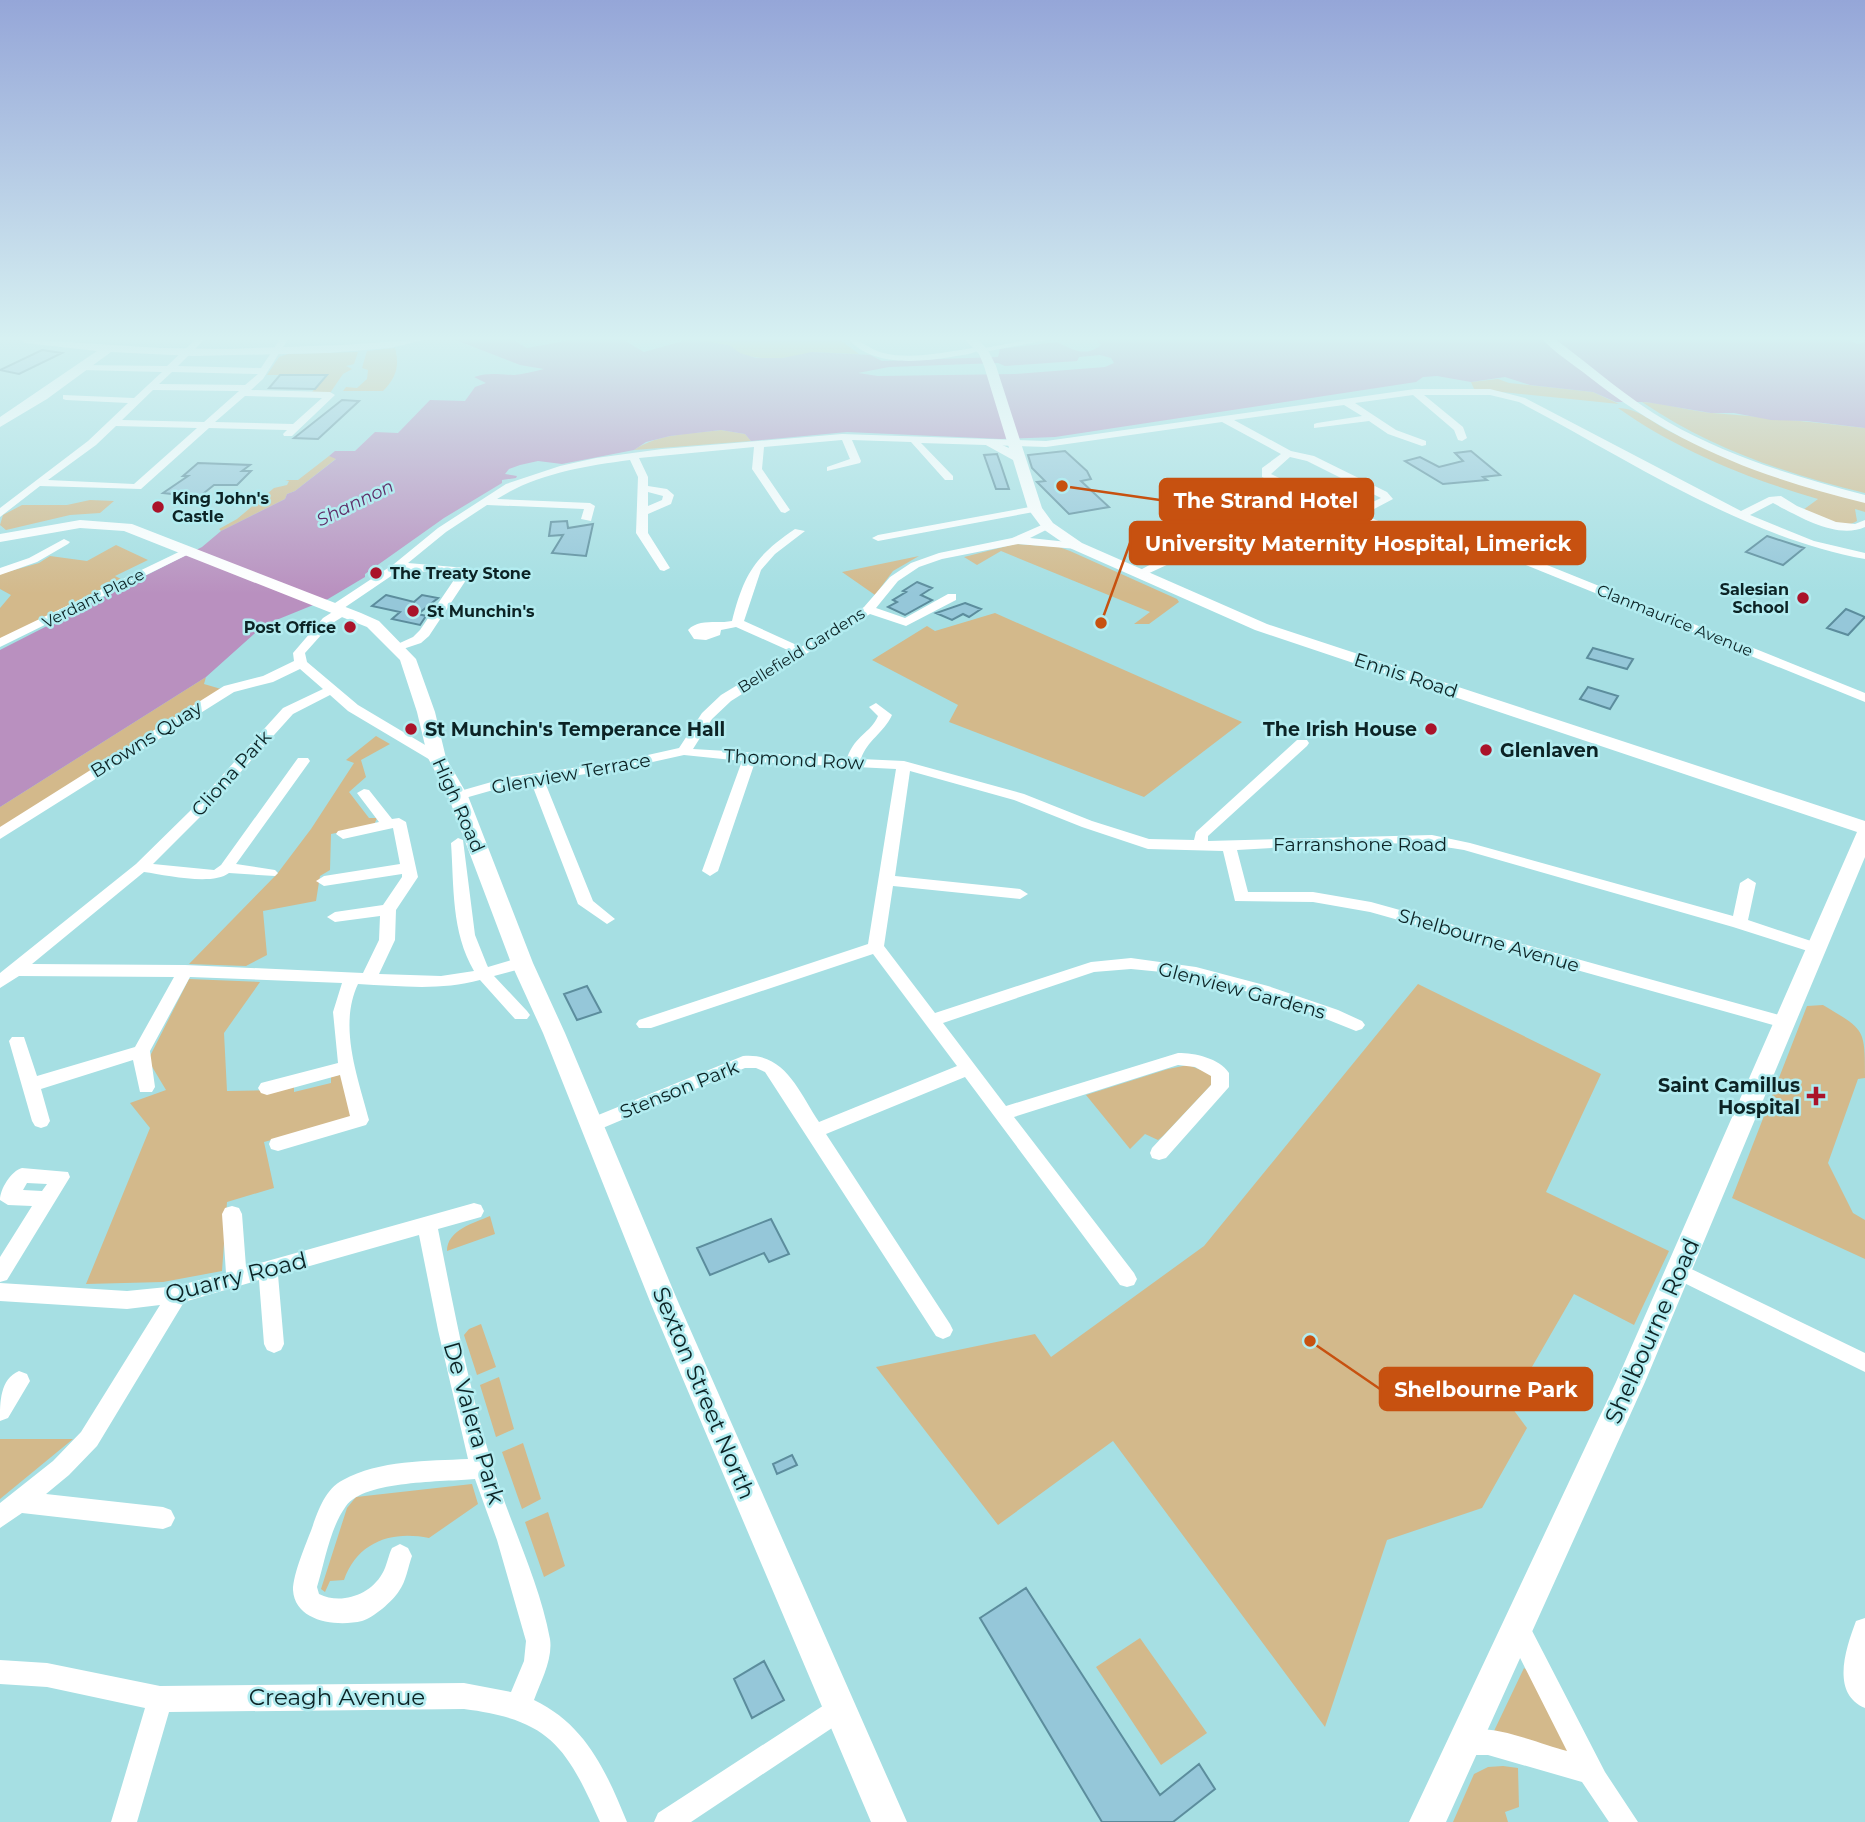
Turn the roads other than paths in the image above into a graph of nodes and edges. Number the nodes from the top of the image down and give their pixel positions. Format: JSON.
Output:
{"nodes":[{"id":1,"x":113,"y":424,"type":"edge"},
{"id":2,"x":162,"y":424,"type":"edge"},
{"id":3,"x":297,"y":424,"type":"edge"},
{"id":4,"x":1008,"y":424,"type":"edge"},
{"id":5,"x":1187,"y":424,"type":"edge"},
{"id":6,"x":1233,"y":424,"type":"edge"},
{"id":7,"x":1330,"y":424,"type":"edge"},
{"id":8,"x":1381,"y":424,"type":"edge"},
{"id":9,"x":1453,"y":424,"type":"edge"},
{"id":10,"x":1568,"y":424,"type":"edge"},
{"id":11,"x":1666,"y":424,"type":"edge"},
{"id":12,"x":207,"y":425,"type":"junction"},
{"id":13,"x":1317,"y":426,"type":"dead end"},
{"id":14,"x":293,"y":428,"type":"junction"},
{"id":15,"x":846,"y":437,"type":"junction"},
{"id":16,"x":285,"y":438,"type":"dead end"},
{"id":17,"x":1462,"y":438,"type":"dead end"},
{"id":18,"x":917,"y":440,"type":"junction"},
{"id":19,"x":1422,"y":443,"type":"dead end"},
{"id":20,"x":760,"y":444,"type":"junction"},
{"id":21,"x":990,"y":444,"type":"joint"},
{"id":22,"x":1015,"y":447,"type":"junction"},
{"id":23,"x":1288,"y":454,"type":"junction"},
{"id":24,"x":633,"y":456,"type":"junction"},
{"id":25,"x":831,"y":469,"type":"dead end"},
{"id":26,"x":949,"y":478,"type":"dead end"},
{"id":27,"x":37,"y":483,"type":"junction"},
{"id":28,"x":643,"y":488,"type":"junction"},
{"id":29,"x":593,"y":493,"type":"dead end"},
{"id":30,"x":1796,"y":497,"type":"dead end"},
{"id":31,"x":1773,"y":499,"type":"junction"},
{"id":32,"x":1865,"y":499,"type":"edge"},
{"id":33,"x":484,"y":502,"type":"junction"},
{"id":34,"x":590,"y":506,"type":"junction"},
{"id":35,"x":1035,"y":509,"type":"junction"},
{"id":36,"x":785,"y":510,"type":"dead end"},
{"id":37,"x":642,"y":513,"type":"junction"},
{"id":38,"x":0,"y":514,"type":"edge"},
{"id":39,"x":1741,"y":514,"type":"junction"},
{"id":40,"x":587,"y":519,"type":"dead end"},
{"id":41,"x":1366,"y":519,"type":"dead end"},
{"id":42,"x":1865,"y":523,"type":"edge"},
{"id":43,"x":1048,"y":526,"type":"junction"},
{"id":44,"x":799,"y":531,"type":"dead end"},
{"id":45,"x":0,"y":538,"type":"edge"},
{"id":46,"x":877,"y":538,"type":"dead end"},
{"id":47,"x":1500,"y":538,"type":"dead end"},
{"id":48,"x":1016,"y":541,"type":"junction"},
{"id":49,"x":64,"y":542,"type":"dead end"},
{"id":50,"x":1485,"y":544,"type":"junction"},
{"id":51,"x":1077,"y":546,"type":"junction"},
{"id":52,"x":1299,"y":546,"type":"dead end"},
{"id":53,"x":186,"y":553,"type":"junction"},
{"id":54,"x":1865,"y":556,"type":"edge"},
{"id":55,"x":398,"y":566,"type":"junction"},
{"id":56,"x":664,"y":568,"type":"dead end"},
{"id":57,"x":0,"y":572,"type":"edge"},
{"id":58,"x":1139,"y":574,"type":"junction"},
{"id":59,"x":952,"y":597,"type":"dead end"},
{"id":60,"x":336,"y":608,"type":"junction"},
{"id":61,"x":868,"y":610,"type":"junction"},
{"id":62,"x":737,"y":623,"type":"junction"},
{"id":63,"x":715,"y":628,"type":"dead end"},
{"id":64,"x":0,"y":643,"type":"edge"},
{"id":65,"x":397,"y":647,"type":"junction"},
{"id":66,"x":800,"y":651,"type":"junction"},
{"id":67,"x":301,"y":663,"type":"junction"},
{"id":68,"x":330,"y":690,"type":"junction"},
{"id":69,"x":1865,"y":698,"type":"edge"},
{"id":70,"x":876,"y":707,"type":"dead end"},
{"id":71,"x":1302,"y":743,"type":"dead end"},
{"id":72,"x":429,"y":748,"type":"junction"},
{"id":73,"x":684,"y":751,"type":"junction"},
{"id":74,"x":750,"y":757,"type":"junction"},
{"id":75,"x":303,"y":761,"type":"dead end"},
{"id":76,"x":853,"y":762,"type":"junction"},
{"id":77,"x":904,"y":765,"type":"junction"},
{"id":78,"x":536,"y":777,"type":"junction"},
{"id":79,"x":364,"y":793,"type":"dead end"},
{"id":80,"x":458,"y":796,"type":"junction"},
{"id":81,"x":388,"y":823,"type":"junction"},
{"id":82,"x":1865,"y":828,"type":"edge"},
{"id":83,"x":0,"y":834,"type":"edge"},
{"id":84,"x":343,"y":834,"type":"dead end"},
{"id":85,"x":1865,"y":835,"type":"edge"},
{"id":86,"x":457,"y":843,"type":"dead end"},
{"id":87,"x":1202,"y":846,"type":"junction"},
{"id":88,"x":1229,"y":846,"type":"junction"},
{"id":89,"x":141,"y":867,"type":"junction"},
{"id":90,"x":226,"y":867,"type":"junction"},
{"id":91,"x":408,"y":868,"type":"junction"},
{"id":92,"x":710,"y":871,"type":"dead end"},
{"id":93,"x":270,"y":873,"type":"dead end"},
{"id":94,"x":886,"y":880,"type":"junction"},
{"id":95,"x":324,"y":881,"type":"dead end"},
{"id":96,"x":1748,"y":883,"type":"dead end"},
{"id":97,"x":1020,"y":894,"type":"dead end"},
{"id":98,"x":388,"y":910,"type":"junction"},
{"id":99,"x":335,"y":917,"type":"dead end"},
{"id":100,"x":607,"y":919,"type":"dead end"},
{"id":101,"x":1739,"y":923,"type":"junction"},
{"id":102,"x":876,"y":947,"type":"junction"},
{"id":103,"x":1814,"y":948,"type":"junction"},
{"id":104,"x":522,"y":963,"type":"junction"},
{"id":105,"x":15,"y":970,"type":"junction"},
{"id":106,"x":185,"y":971,"type":"junction"},
{"id":107,"x":486,"y":974,"type":"junction"},
{"id":108,"x":361,"y":978,"type":"junction"},
{"id":109,"x":0,"y":982,"type":"edge"},
{"id":110,"x":521,"y":1015,"type":"dead end"},
{"id":111,"x":933,"y":1020,"type":"junction"},
{"id":112,"x":1784,"y":1022,"type":"junction"},
{"id":113,"x":645,"y":1024,"type":"dead end"},
{"id":114,"x":1356,"y":1025,"type":"dead end"},
{"id":115,"x":18,"y":1041,"type":"dead end"},
{"id":116,"x":141,"y":1051,"type":"junction"},
{"id":117,"x":347,"y":1067,"type":"junction"},
{"id":118,"x":970,"y":1068,"type":"junction"},
{"id":119,"x":31,"y":1085,"type":"junction"},
{"id":120,"x":146,"y":1087,"type":"dead end"},
{"id":121,"x":267,"y":1088,"type":"dead end"},
{"id":122,"x":1004,"y":1113,"type":"junction"},
{"id":123,"x":41,"y":1121,"type":"dead end"},
{"id":124,"x":592,"y":1125,"type":"junction"},
{"id":125,"x":816,"y":1131,"type":"junction"},
{"id":126,"x":278,"y":1144,"type":"dead end"},
{"id":127,"x":1159,"y":1153,"type":"dead end"},
{"id":128,"x":47,"y":1199,"type":"dead end"},
{"id":129,"x":474,"y":1211,"type":"dead end"},
{"id":130,"x":232,"y":1214,"type":"dead end"},
{"id":131,"x":427,"y":1225,"type":"junction"},
{"id":132,"x":268,"y":1271,"type":"junction"},
{"id":133,"x":1679,"y":1272,"type":"junction"},
{"id":134,"x":0,"y":1274,"type":"edge"},
{"id":135,"x":1127,"y":1279,"type":"dead end"},
{"id":136,"x":237,"y":1280,"type":"junction"},
{"id":137,"x":0,"y":1292,"type":"edge"},
{"id":138,"x":177,"y":1295,"type":"junction"},
{"id":139,"x":943,"y":1330,"type":"dead end"},
{"id":140,"x":274,"y":1344,"type":"dead end"},
{"id":141,"x":1865,"y":1363,"type":"edge"},
{"id":142,"x":19,"y":1381,"type":"dead end"},
{"id":143,"x":0,"y":1411,"type":"edge"},
{"id":144,"x":482,"y":1468,"type":"junction"},
{"id":145,"x":9,"y":1509,"type":"edge"},
{"id":146,"x":163,"y":1518,"type":"dead end"},
{"id":147,"x":400,"y":1556,"type":"dead end"},
{"id":148,"x":1518,"y":1630,"type":"junction"},
{"id":149,"x":1865,"y":1630,"type":"edge"},
{"id":150,"x":0,"y":1672,"type":"edge"},
{"id":151,"x":1865,"y":1695,"type":"edge"},
{"id":152,"x":160,"y":1699,"type":"junction"},
{"id":153,"x":519,"y":1705,"type":"junction"},
{"id":154,"x":838,"y":1709,"type":"junction"},
{"id":155,"x":1465,"y":1742,"type":"junction"},
{"id":156,"x":1590,"y":1771,"type":"junction"},
{"id":157,"x":124,"y":1822,"type":"edge"},
{"id":158,"x":614,"y":1822,"type":"edge"},
{"id":159,"x":667,"y":1822,"type":"edge"},
{"id":160,"x":889,"y":1822,"type":"edge"},
{"id":161,"x":1427,"y":1822,"type":"edge"},
{"id":162,"x":1625,"y":1822,"type":"edge"}],
"edges":[{"from":1,"to":27,"type":"street"},
{"from":2,"to":12,"type":"street"},
{"from":3,"to":14,"type":"street"},
{"from":4,"to":22,"type":"main road","name":"Ennis Road"},
{"from":5,"to":22,"type":"street"},
{"from":6,"to":23,"type":"street"},
{"from":7,"to":13,"type":"street"},
{"from":8,"to":19,"type":"street"},
{"from":9,"to":17,"type":"street"},
{"from":10,"to":39,"type":"street"},
{"from":11,"to":32,"type":"main road"},
{"from":12,"to":14,"type":"street"},
{"from":12,"to":27,"type":"street"},
{"from":14,"to":16,"type":"street"},
{"from":15,"to":18,"type":"street"},
{"from":15,"to":20,"type":"street"},
{"from":15,"to":25,"type":"street"},
{"from":18,"to":21,"type":"street"},
{"from":18,"to":26,"type":"street"},
{"from":20,"to":24,"type":"street"},
{"from":20,"to":36,"type":"street"},
{"from":21,"to":22,"type":"main road"},
{"from":22,"to":35,"type":"main road","name":"Ennis Road"},
{"from":23,"to":23,"type":"street"},
{"from":24,"to":28,"type":"street"},
{"from":24,"to":33,"type":"street"},
{"from":27,"to":38,"type":"street"},
{"from":28,"to":37,"type":"street"},
{"from":28,"to":37,"type":"street"},
{"from":29,"to":34,"type":"street"},
{"from":30,"to":31,"type":"street"},
{"from":31,"to":39,"type":"street"},
{"from":31,"to":42,"type":"street"},
{"from":33,"to":34,"type":"street"},
{"from":33,"to":55,"type":"street"},
{"from":34,"to":40,"type":"street"},
{"from":35,"to":43,"type":"main road","name":"Ennis Road"},
{"from":35,"to":46,"type":"street"},
{"from":37,"to":56,"type":"street"},
{"from":39,"to":54,"type":"street"},
{"from":41,"to":50,"type":"street"},
{"from":43,"to":48,"type":"street","name":"Bellefield Gardens"},
{"from":43,"to":51,"type":"main road","name":"Ennis Road"},
{"from":44,"to":62,"type":"street"},
{"from":45,"to":53,"type":"main road","name":"High Road"},
{"from":47,"to":50,"type":"street"},
{"from":48,"to":51,"type":"street"},
{"from":48,"to":61,"type":"street","name":"Bellefield Gardens"},
{"from":49,"to":57,"type":"street"},
{"from":50,"to":69,"type":"street","name":"Clanmaurice Avenue"},
{"from":51,"to":58,"type":"main road","name":"Ennis Road"},
{"from":52,"to":58,"type":"street"},
{"from":53,"to":60,"type":"main road","name":"High Road"},
{"from":53,"to":64,"type":"street","name":"Verdant Place"},
{"from":55,"to":60,"type":"street"},
{"from":55,"to":65,"type":"street"},
{"from":58,"to":82,"type":"main road","name":"Ennis Road"},
{"from":59,"to":61,"type":"street"},
{"from":60,"to":65,"type":"main road","name":"High Road"},
{"from":60,"to":67,"type":"street"},
{"from":61,"to":66,"type":"street","name":"Bellefield Gardens"},
{"from":62,"to":63,"type":"street"},
{"from":62,"to":66,"type":"street"},
{"from":65,"to":72,"type":"main road","name":"High Road"},
{"from":66,"to":73,"type":"street","name":"Bellefield Gardens"},
{"from":67,"to":68,"type":"street"},
{"from":67,"to":83,"type":"street","name":"Browns Quay"},
{"from":68,"to":72,"type":"street"},
{"from":68,"to":89,"type":"street","name":"Cliona Park"},
{"from":70,"to":76,"type":"street"},
{"from":71,"to":87,"type":"street"},
{"from":72,"to":80,"type":"main road","name":"High Road"},
{"from":73,"to":74,"type":"street","name":"Thomond Row"},
{"from":73,"to":78,"type":"street","name":"Glenview Terrace"},
{"from":74,"to":76,"type":"street","name":"Thomond Row"},
{"from":74,"to":92,"type":"street"},
{"from":75,"to":90,"type":"street"},
{"from":76,"to":77,"type":"street","name":"Thomond Row"},
{"from":77,"to":87,"type":"street","name":"Farranshone Road"},
{"from":77,"to":94,"type":"street"},
{"from":78,"to":80,"type":"street","name":"Glenview Terrace"},
{"from":78,"to":100,"type":"street"},
{"from":79,"to":81,"type":"street"},
{"from":80,"to":104,"type":"main road","name":"High Road"},
{"from":81,"to":84,"type":"street"},
{"from":81,"to":91,"type":"street"},
{"from":85,"to":103,"type":"main road","name":"Shelbourne Road"},
{"from":86,"to":107,"type":"street","name":"High Road"},
{"from":87,"to":88,"type":"street","name":"Farranshone Road"},
{"from":88,"to":101,"type":"street","name":"Farranshone Road"},
{"from":88,"to":112,"type":"street","name":"Shelbourne Avenue"},
{"from":89,"to":90,"type":"street"},
{"from":89,"to":105,"type":"street","name":"Cliona Park"},
{"from":90,"to":93,"type":"street"},
{"from":91,"to":95,"type":"street"},
{"from":91,"to":98,"type":"street"},
{"from":94,"to":97,"type":"street"},
{"from":94,"to":102,"type":"street"},
{"from":96,"to":101,"type":"street"},
{"from":98,"to":99,"type":"street"},
{"from":98,"to":108,"type":"street"},
{"from":101,"to":103,"type":"street","name":"Farranshone Road"},
{"from":102,"to":111,"type":"street"},
{"from":102,"to":113,"type":"street"},
{"from":103,"to":112,"type":"main road","name":"Shelbourne Road"},
{"from":104,"to":107,"type":"street"},
{"from":104,"to":124,"type":"main road","name":"Sexton Street North"},
{"from":105,"to":106,"type":"street"},
{"from":105,"to":109,"type":"street","name":"Cliona Park"},
{"from":106,"to":108,"type":"street"},
{"from":106,"to":116,"type":"street"},
{"from":107,"to":108,"type":"street"},
{"from":107,"to":110,"type":"street","name":"High Road"},
{"from":108,"to":117,"type":"street"},
{"from":111,"to":114,"type":"street","name":"Glenview Gardens"},
{"from":111,"to":118,"type":"street"},
{"from":112,"to":133,"type":"main road","name":"Shelbourne Road"},
{"from":115,"to":119,"type":"street"},
{"from":116,"to":119,"type":"street"},
{"from":116,"to":120,"type":"street"},
{"from":117,"to":121,"type":"street"},
{"from":117,"to":126,"type":"street"},
{"from":118,"to":122,"type":"street"},
{"from":118,"to":125,"type":"street"},
{"from":119,"to":123,"type":"street"},
{"from":122,"to":127,"type":"street"},
{"from":122,"to":135,"type":"street"},
{"from":124,"to":125,"type":"street","name":"Stenson Park"},
{"from":124,"to":154,"type":"main road","name":"Sexton Street North"},
{"from":125,"to":139,"type":"street","name":"Stenson Park"},
{"from":128,"to":134,"type":"street"},
{"from":129,"to":131,"type":"street"},
{"from":130,"to":136,"type":"street"},
{"from":131,"to":132,"type":"street","name":"Quarry Road"},
{"from":131,"to":144,"type":"street","name":"De Valera Park"},
{"from":132,"to":136,"type":"street","name":"Quarry Road"},
{"from":132,"to":140,"type":"street"},
{"from":133,"to":141,"type":"street"},
{"from":133,"to":148,"type":"main road","name":"Shelbourne Road"},
{"from":136,"to":138,"type":"street","name":"Quarry Road"},
{"from":137,"to":138,"type":"street","name":"Quarry Road"},
{"from":138,"to":145,"type":"street"},
{"from":142,"to":143,"type":"street"},
{"from":144,"to":147,"type":"street"},
{"from":144,"to":153,"type":"street","name":"De Valera Park"},
{"from":145,"to":146,"type":"street"},
{"from":148,"to":155,"type":"main road","name":"Shelbourne Road"},
{"from":148,"to":156,"type":"street"},
{"from":149,"to":151,"type":"street"},
{"from":150,"to":152,"type":"street","name":"Creagh Avenue"},
{"from":152,"to":153,"type":"street","name":"Creagh Avenue"},
{"from":152,"to":157,"type":"street"},
{"from":153,"to":158,"type":"street","name":"Creagh Avenue"},
{"from":154,"to":159,"type":"street"},
{"from":154,"to":160,"type":"main road","name":"Sexton Street North"},
{"from":155,"to":156,"type":"street"},
{"from":155,"to":161,"type":"main road","name":"Shelbourne Road"},
{"from":156,"to":162,"type":"street"}]}
